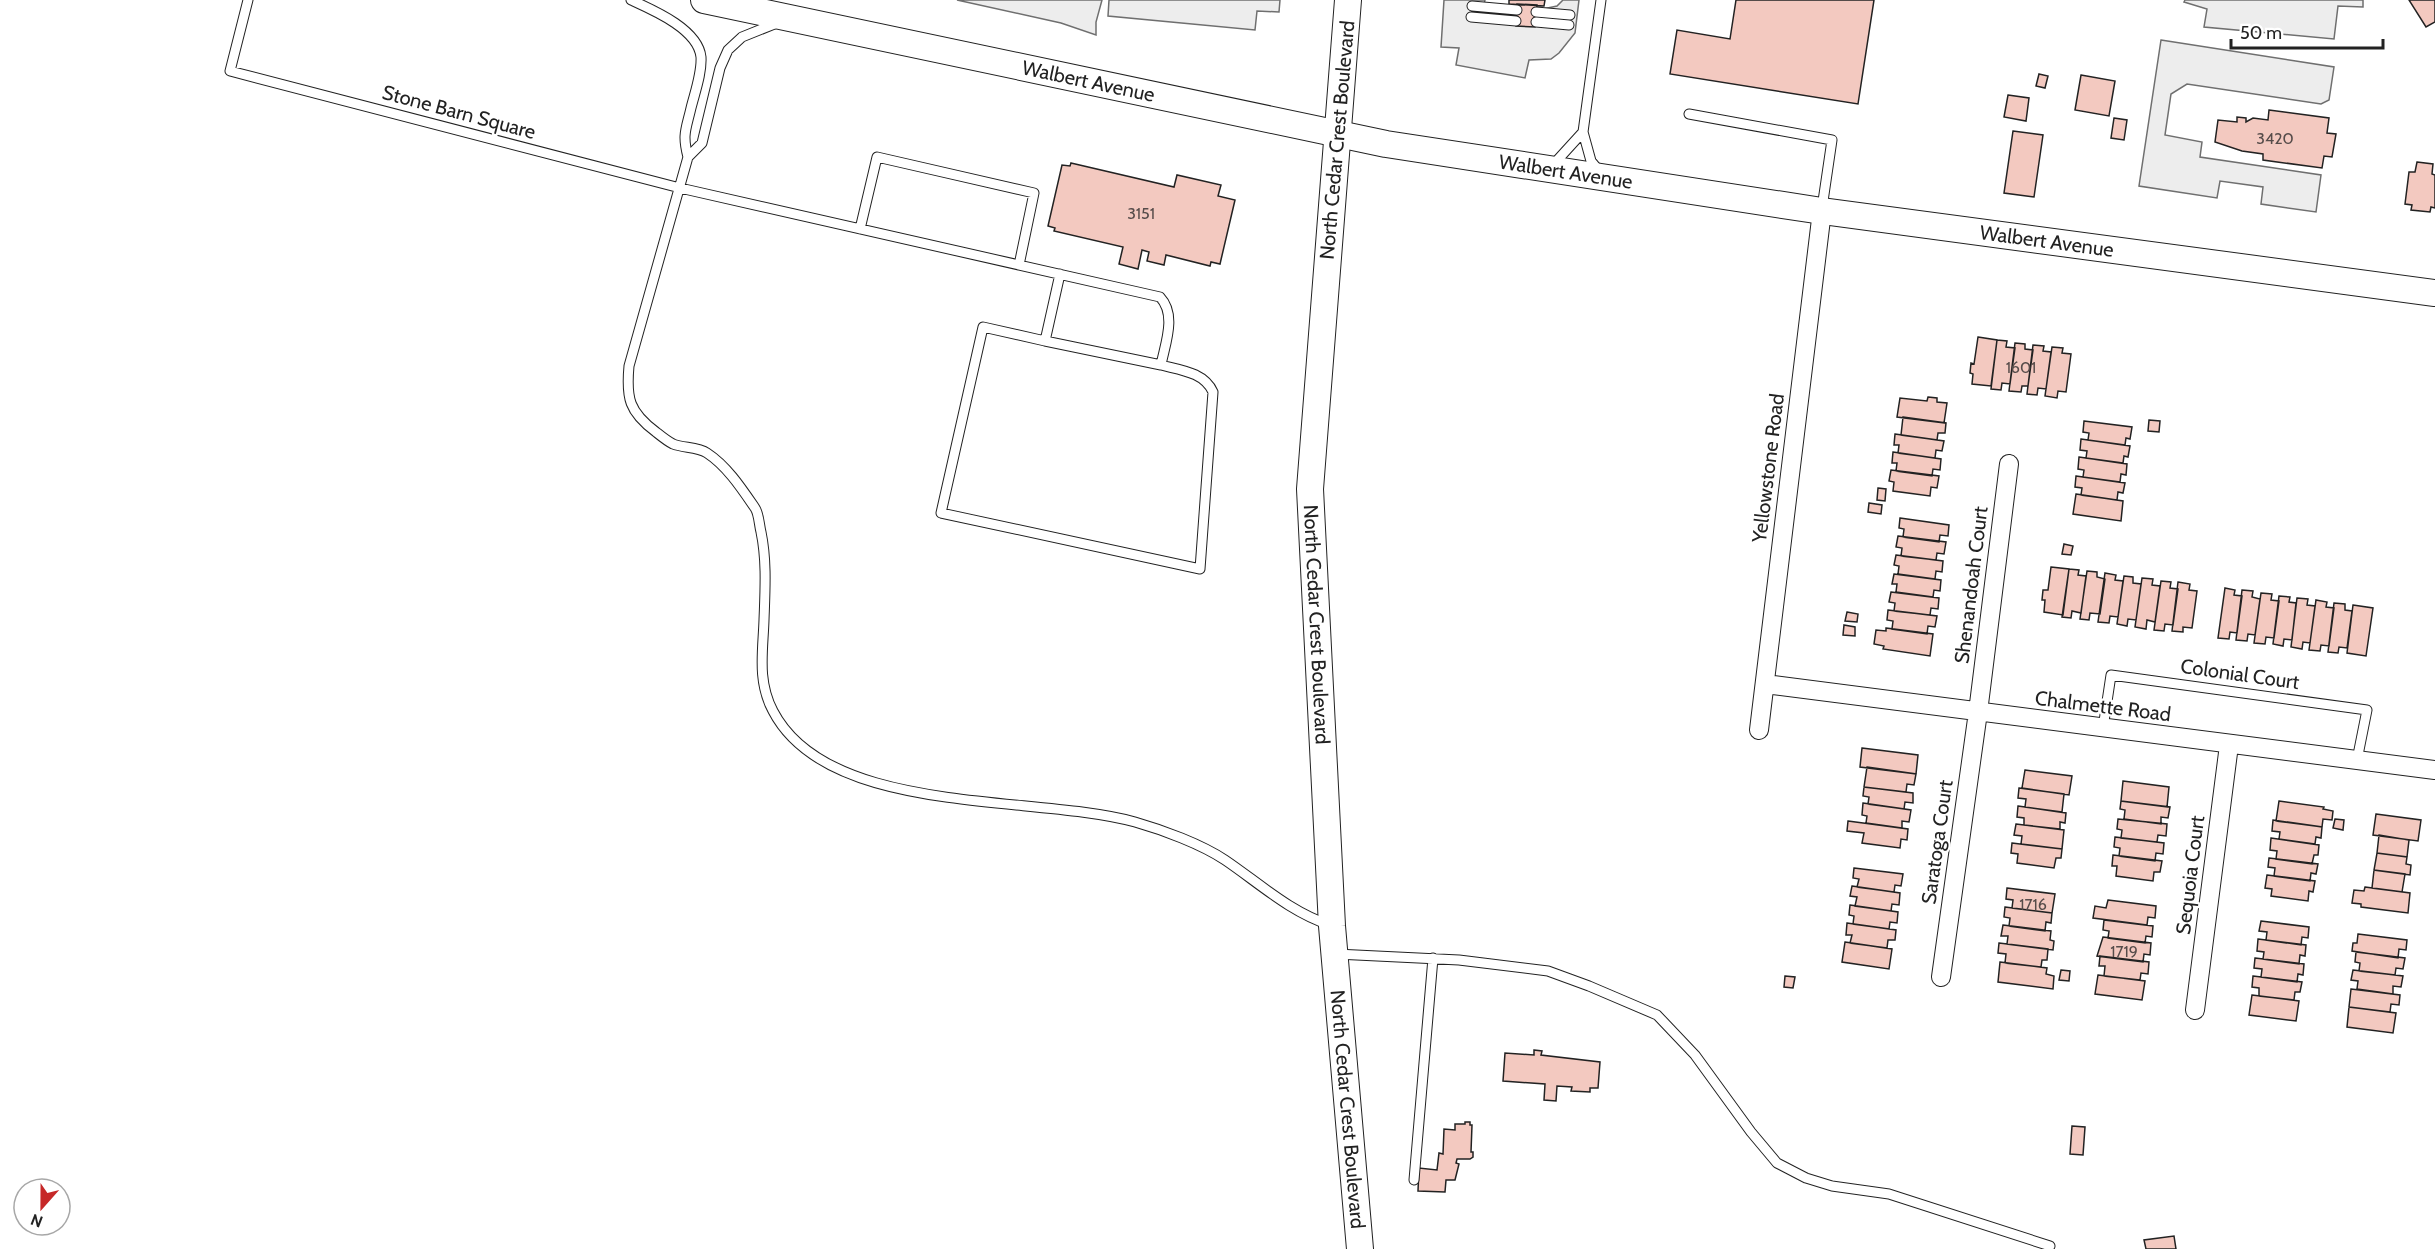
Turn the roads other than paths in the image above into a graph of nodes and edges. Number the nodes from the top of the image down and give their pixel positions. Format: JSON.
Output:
{"nodes":[{"id":1,"x":248,"y":0,"type":"edge"},
{"id":2,"x":631,"y":0,"type":"edge"},
{"id":3,"x":705,"y":0,"type":"edge"},
{"id":4,"x":1348,"y":0,"type":"edge"},
{"id":5,"x":1601,"y":0,"type":"edge"},
{"id":6,"x":1472,"y":6,"type":"dead end"},
{"id":7,"x":1517,"y":10,"type":"dead end"},
{"id":8,"x":1536,"y":12,"type":"dead end"},
{"id":9,"x":1570,"y":15,"type":"dead end"},
{"id":10,"x":1471,"y":17,"type":"dead end"},
{"id":11,"x":788,"y":19,"type":"junction"},
{"id":12,"x":1516,"y":21,"type":"dead end"},
{"id":13,"x":1536,"y":22,"type":"dead end"},
{"id":14,"x":1569,"y":25,"type":"dead end"},
{"id":15,"x":1689,"y":114,"type":"dead end"},
{"id":16,"x":1583,"y":132,"type":"junction"},
{"id":17,"x":1338,"y":134,"type":"junction"},
{"id":18,"x":688,"y":157,"type":"junction"},
{"id":19,"x":1547,"y":170,"type":"junction"},
{"id":20,"x":1613,"y":180,"type":"junction"},
{"id":21,"x":680,"y":188,"type":"junction"},
{"id":22,"x":1822,"y":211,"type":"junction"},
{"id":23,"x":860,"y":229,"type":"junction"},
{"id":24,"x":1019,"y":265,"type":"junction"},
{"id":25,"x":1060,"y":274,"type":"junction"},
{"id":26,"x":2435,"y":293,"type":"edge"},
{"id":27,"x":1046,"y":341,"type":"junction"},
{"id":28,"x":1161,"y":365,"type":"junction"},
{"id":29,"x":2009,"y":464,"type":"dead end"},
{"id":30,"x":1765,"y":684,"type":"junction"},
{"id":31,"x":1978,"y":712,"type":"junction"},
{"id":32,"x":2103,"y":728,"type":"junction"},
{"id":33,"x":1759,"y":730,"type":"dead end"},
{"id":34,"x":2229,"y":745,"type":"junction"},
{"id":35,"x":2357,"y":760,"type":"junction"},
{"id":36,"x":2435,"y":770,"type":"edge"},
{"id":37,"x":1332,"y":926,"type":"junction"},
{"id":38,"x":1334,"y":954,"type":"junction"},
{"id":39,"x":1433,"y":958,"type":"junction"},
{"id":40,"x":1941,"y":977,"type":"dead end"},
{"id":41,"x":2195,"y":1010,"type":"dead end"},
{"id":42,"x":1414,"y":1180,"type":"dead end"},
{"id":43,"x":2050,"y":1246,"type":"dead end"},
{"id":44,"x":1360,"y":1249,"type":"edge"}],
"edges":[{"from":1,"to":21,"type":"lane","name":"Stone Barn Square"},
{"from":2,"to":18,"type":"lane"},
{"from":3,"to":11,"type":"main road","name":"Walbert Avenue"},
{"from":4,"to":17,"type":"main road","name":"North Cedar Crest Boulevard"},
{"from":5,"to":16,"type":"lane"},
{"from":6,"to":7,"type":"lane"},
{"from":8,"to":9,"type":"lane"},
{"from":10,"to":12,"type":"lane"},
{"from":11,"to":17,"type":"main road","name":"Walbert Avenue"},
{"from":11,"to":18,"type":"lane"},
{"from":13,"to":14,"type":"lane"},
{"from":15,"to":22,"type":"lane"},
{"from":16,"to":19,"type":"lane"},
{"from":16,"to":20,"type":"lane"},
{"from":17,"to":19,"type":"main road","name":"Walbert Avenue"},
{"from":17,"to":37,"type":"main road","name":"North Cedar Crest Boulevard"},
{"from":18,"to":21,"type":"lane"},
{"from":19,"to":20,"type":"main road","name":"Walbert Avenue"},
{"from":20,"to":22,"type":"main road","name":"Walbert Avenue"},
{"from":21,"to":23,"type":"lane","name":"Stone Barn Square"},
{"from":21,"to":37,"type":"lane"},
{"from":22,"to":26,"type":"main road","name":"Walbert Avenue"},
{"from":22,"to":30,"type":"street","name":"Yellowstone Road"},
{"from":23,"to":24,"type":"lane","name":"Stone Barn Square"},
{"from":23,"to":24,"type":"lane"},
{"from":24,"to":25,"type":"lane","name":"Stone Barn Square"},
{"from":25,"to":27,"type":"lane"},
{"from":25,"to":28,"type":"lane","name":"Stone Barn Square"},
{"from":27,"to":28,"type":"lane"},
{"from":27,"to":28,"type":"lane"},
{"from":29,"to":31,"type":"street","name":"Shenandoah Court"},
{"from":30,"to":31,"type":"street","name":"Chalmette Road"},
{"from":30,"to":33,"type":"street","name":"Yellowstone Road"},
{"from":31,"to":32,"type":"street","name":"Chalmette Road"},
{"from":31,"to":40,"type":"street","name":"Saratoga Court"},
{"from":32,"to":34,"type":"street","name":"Chalmette Road"},
{"from":32,"to":35,"type":"lane","name":"Colonial Court"},
{"from":34,"to":35,"type":"street","name":"Chalmette Road"},
{"from":34,"to":41,"type":"street","name":"Sequoia Court"},
{"from":35,"to":36,"type":"street","name":"Chalmette Road"},
{"from":37,"to":38,"type":"main road","name":"North Cedar Crest Boulevard"},
{"from":38,"to":39,"type":"lane"},
{"from":38,"to":44,"type":"main road","name":"North Cedar Crest Boulevard"},
{"from":39,"to":42,"type":"lane"},
{"from":39,"to":43,"type":"lane"}]}
